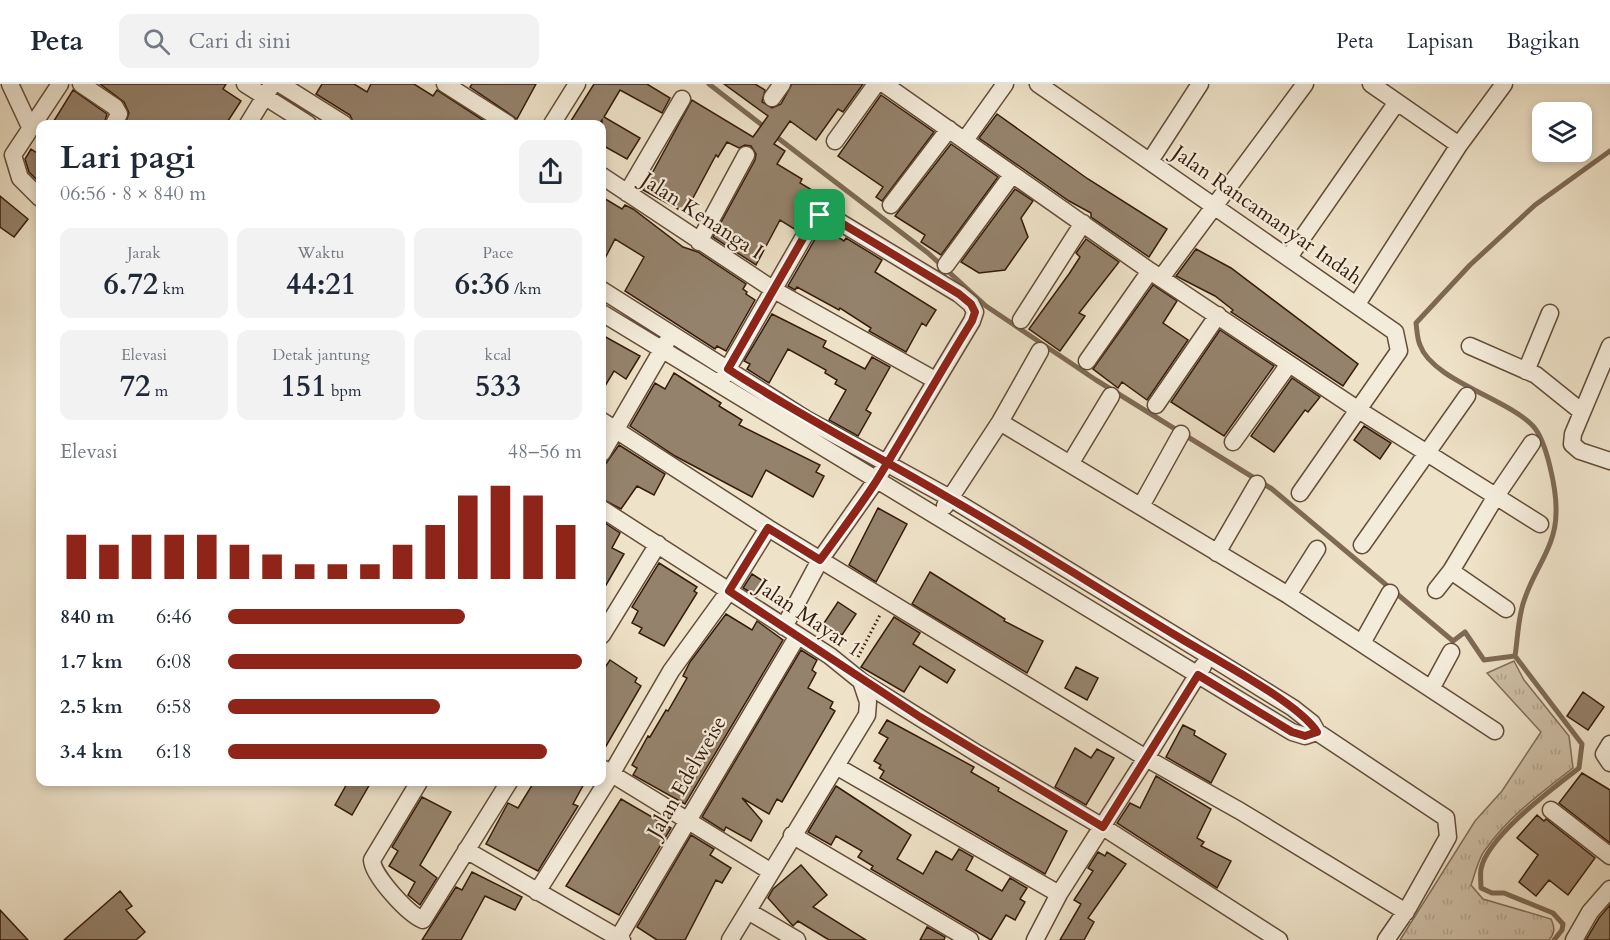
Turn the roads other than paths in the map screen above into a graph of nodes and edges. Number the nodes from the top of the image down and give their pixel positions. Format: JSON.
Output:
{"nodes":[{"id":1,"x":10,"y":84,"type":"edge"},
{"id":2,"x":60,"y":84,"type":"edge"},
{"id":3,"x":81,"y":84,"type":"edge"},
{"id":4,"x":245,"y":84,"type":"edge"},
{"id":5,"x":280,"y":84,"type":"edge"},
{"id":6,"x":445,"y":84,"type":"edge"},
{"id":7,"x":577,"y":84,"type":"edge"},
{"id":8,"x":876,"y":84,"type":"edge"},
{"id":9,"x":884,"y":84,"type":"edge"},
{"id":10,"x":1005,"y":84,"type":"edge"},
{"id":11,"x":1038,"y":84,"type":"edge"},
{"id":12,"x":1199,"y":84,"type":"edge"},
{"id":13,"x":1305,"y":84,"type":"edge"},
{"id":14,"x":1371,"y":84,"type":"edge"},
{"id":15,"x":1504,"y":84,"type":"edge"},
{"id":16,"x":269,"y":90,"type":"edge"},
{"id":17,"x":682,"y":99,"type":"dead end"},
{"id":18,"x":1397,"y":102,"type":"junction"},
{"id":19,"x":37,"y":120,"type":"edge"},
{"id":20,"x":116,"y":120,"type":"edge"},
{"id":21,"x":250,"y":120,"type":"edge"},
{"id":22,"x":303,"y":120,"type":"edge"},
{"id":23,"x":338,"y":120,"type":"edge"},
{"id":24,"x":502,"y":120,"type":"edge"},
{"id":25,"x":554,"y":120,"type":"edge"},
{"id":26,"x":36,"y":121,"type":"edge"},
{"id":27,"x":31,"y":129,"type":"junction"},
{"id":28,"x":949,"y":129,"type":"junction"},
{"id":29,"x":965,"y":140,"type":"junction"},
{"id":30,"x":835,"y":141,"type":"dead end"},
{"id":31,"x":1459,"y":145,"type":"junction"},
{"id":32,"x":746,"y":155,"type":"dead end"},
{"id":33,"x":1150,"y":161,"type":"junction"},
{"id":34,"x":1012,"y":175,"type":"junction"},
{"id":35,"x":606,"y":179,"type":"edge"},
{"id":36,"x":36,"y":194,"type":"edge"},
{"id":37,"x":627,"y":194,"type":"junction"},
{"id":38,"x":891,"y":205,"type":"dead end"},
{"id":39,"x":1216,"y":206,"type":"junction"},
{"id":40,"x":1083,"y":224,"type":"junction"},
{"id":41,"x":699,"y":242,"type":"junction"},
{"id":42,"x":1289,"y":257,"type":"junction"},
{"id":43,"x":946,"y":265,"type":"dead end"},
{"id":44,"x":1156,"y":274,"type":"junction"},
{"id":45,"x":774,"y":290,"type":"junction"},
{"id":46,"x":606,"y":293,"type":"edge"},
{"id":47,"x":1357,"y":304,"type":"junction"},
{"id":48,"x":1550,"y":313,"type":"dead end"},
{"id":49,"x":1218,"y":315,"type":"junction"},
{"id":50,"x":606,"y":316,"type":"edge"},
{"id":51,"x":1021,"y":320,"type":"dead end"},
{"id":52,"x":670,"y":334,"type":"junction"},
{"id":53,"x":1470,"y":346,"type":"dead end"},
{"id":54,"x":1610,"y":346,"type":"edge"},
{"id":55,"x":662,"y":351,"type":"junction"},
{"id":56,"x":1040,"y":351,"type":"dead end"},
{"id":57,"x":1087,"y":362,"type":"dead end"},
{"id":58,"x":1289,"y":364,"type":"junction"},
{"id":59,"x":728,"y":369,"type":"junction"},
{"id":60,"x":1526,"y":371,"type":"junction"},
{"id":61,"x":935,"y":380,"type":"junction"},
{"id":62,"x":718,"y":384,"type":"junction"},
{"id":63,"x":1111,"y":396,"type":"dead end"},
{"id":64,"x":1467,"y":396,"type":"dead end"},
{"id":65,"x":1156,"y":405,"type":"dead end"},
{"id":66,"x":1357,"y":409,"type":"junction"},
{"id":67,"x":1582,"y":412,"type":"junction"},
{"id":68,"x":1000,"y":422,"type":"junction"},
{"id":69,"x":606,"y":424,"type":"edge"},
{"id":70,"x":616,"y":430,"type":"junction"},
{"id":71,"x":1181,"y":434,"type":"dead end"},
{"id":72,"x":1233,"y":442,"type":"dead end"},
{"id":73,"x":1532,"y":443,"type":"dead end"},
{"id":74,"x":606,"y":446,"type":"edge"},
{"id":75,"x":1428,"y":454,"type":"junction"},
{"id":76,"x":1610,"y":461,"type":"edge"},
{"id":77,"x":886,"y":462,"type":"junction"},
{"id":78,"x":1070,"y":464,"type":"junction"},
{"id":79,"x":877,"y":479,"type":"junction"},
{"id":80,"x":1257,"y":484,"type":"dead end"},
{"id":81,"x":1300,"y":493,"type":"dead end"},
{"id":82,"x":1496,"y":496,"type":"junction"},
{"id":83,"x":950,"y":498,"type":"junction"},
{"id":84,"x":1141,"y":506,"type":"junction"},
{"id":85,"x":606,"y":512,"type":"edge"},
{"id":86,"x":938,"y":517,"type":"junction"},
{"id":87,"x":1540,"y":524,"type":"dead end"},
{"id":88,"x":768,"y":528,"type":"junction"},
{"id":89,"x":657,"y":544,"type":"junction"},
{"id":90,"x":1362,"y":545,"type":"dead end"},
{"id":91,"x":1317,"y":549,"type":"dead end"},
{"id":92,"x":1217,"y":553,"type":"junction"},
{"id":93,"x":820,"y":560,"type":"junction"},
{"id":94,"x":1451,"y":572,"type":"junction"},
{"id":95,"x":1436,"y":590,"type":"dead end"},
{"id":96,"x":729,"y":591,"type":"junction"},
{"id":97,"x":1390,"y":593,"type":"dead end"},
{"id":98,"x":1288,"y":595,"type":"junction"},
{"id":99,"x":1506,"y":609,"type":"dead end"},
{"id":100,"x":606,"y":628,"type":"edge"},
{"id":101,"x":790,"y":632,"type":"junction"},
{"id":102,"x":1362,"y":644,"type":"junction"},
{"id":103,"x":1451,"y":652,"type":"dead end"},
{"id":104,"x":1209,"y":656,"type":"junction"},
{"id":105,"x":1198,"y":675,"type":"junction"},
{"id":106,"x":856,"y":676,"type":"junction"},
{"id":107,"x":1431,"y":689,"type":"junction"},
{"id":108,"x":1495,"y":731,"type":"dead end"},
{"id":109,"x":1317,"y":732,"type":"junction"},
{"id":110,"x":1610,"y":744,"type":"edge"},
{"id":111,"x":1146,"y":758,"type":"junction"},
{"id":112,"x":1610,"y":763,"type":"edge"},
{"id":113,"x":836,"y":766,"type":"junction"},
{"id":114,"x":606,"y":770,"type":"edge"},
{"id":115,"x":416,"y":786,"type":"edge"},
{"id":116,"x":506,"y":786,"type":"edge"},
{"id":117,"x":597,"y":786,"type":"edge"},
{"id":118,"x":1551,"y":810,"type":"dead end"},
{"id":119,"x":687,"y":822,"type":"junction"},
{"id":120,"x":1103,"y":827,"type":"junction"},
{"id":121,"x":792,"y":835,"type":"junction"},
{"id":122,"x":466,"y":850,"type":"junction"},
{"id":123,"x":1610,"y":856,"type":"edge"},
{"id":124,"x":771,"y":871,"type":"junction"},
{"id":125,"x":1610,"y":889,"type":"edge"},
{"id":126,"x":537,"y":892,"type":"junction"},
{"id":127,"x":1059,"y":894,"type":"junction"},
{"id":128,"x":748,"y":911,"type":"junction"},
{"id":129,"x":1406,"y":912,"type":"junction"},
{"id":130,"x":620,"y":939,"type":"edge"},
{"id":131,"x":730,"y":940,"type":"edge"},
{"id":132,"x":797,"y":940,"type":"edge"},
{"id":133,"x":970,"y":940,"type":"edge"},
{"id":134,"x":1035,"y":940,"type":"edge"},
{"id":135,"x":1279,"y":940,"type":"edge"},
{"id":136,"x":1386,"y":940,"type":"edge"},
{"id":137,"x":1574,"y":940,"type":"edge"}],
"edges":[{"from":1,"to":27,"type":"street"},
{"from":2,"to":19,"type":"street"},
{"from":3,"to":20,"type":"street"},
{"from":4,"to":16,"type":"street"},
{"from":5,"to":23,"type":"street"},
{"from":6,"to":24,"type":"street"},
{"from":7,"to":25,"type":"street"},
{"from":8,"to":30,"type":"street"},
{"from":9,"to":28,"type":"street"},
{"from":10,"to":29,"type":"street"},
{"from":11,"to":33,"type":"street","name":"Jalan Rancamanyar Indah"},
{"from":12,"to":33,"type":"street"},
{"from":13,"to":39,"type":"street"},
{"from":14,"to":18,"type":"street"},
{"from":15,"to":31,"type":"street"},
{"from":16,"to":21,"type":"street"},
{"from":16,"to":22,"type":"street"},
{"from":17,"to":37,"type":"street"},
{"from":18,"to":31,"type":"street"},
{"from":18,"to":42,"type":"street"},
{"from":26,"to":27,"type":"street"},
{"from":27,"to":36,"type":"street"},
{"from":28,"to":29,"type":"street"},
{"from":28,"to":38,"type":"street"},
{"from":29,"to":34,"type":"street"},
{"from":31,"to":47,"type":"street"},
{"from":32,"to":41,"type":"street"},
{"from":33,"to":39,"type":"street","name":"Jalan Rancamanyar Indah"},
{"from":34,"to":40,"type":"street"},
{"from":34,"to":43,"type":"street"},
{"from":35,"to":37,"type":"street","name":"Jalan Kenanga I"},
{"from":37,"to":41,"type":"street","name":"Jalan Kenanga I"},
{"from":39,"to":42,"type":"street","name":"Jalan Rancamanyar Indah"},
{"from":39,"to":44,"type":"street"},
{"from":40,"to":44,"type":"street"},
{"from":40,"to":51,"type":"street"},
{"from":41,"to":45,"type":"street","name":"Jalan Kenanga I"},
{"from":42,"to":47,"type":"street","name":"Jalan Rancamanyar Indah"},
{"from":44,"to":49,"type":"street"},
{"from":44,"to":57,"type":"street"},
{"from":45,"to":59,"type":"street"},
{"from":45,"to":61,"type":"street","name":"Jalan Kenanga I"},
{"from":45,"to":61,"type":"street","name":"Jalan Edelweise"},
{"from":46,"to":52,"type":"street"},
{"from":47,"to":66,"type":"street","name":"Jalan Rancamanyar Indah"},
{"from":48,"to":60,"type":"street"},
{"from":49,"to":58,"type":"street"},
{"from":49,"to":65,"type":"street"},
{"from":50,"to":55,"type":"street"},
{"from":52,"to":55,"type":"street"},
{"from":52,"to":59,"type":"street"},
{"from":53,"to":60,"type":"street"},
{"from":54,"to":67,"type":"street"},
{"from":55,"to":62,"type":"street"},
{"from":55,"to":70,"type":"street"},
{"from":56,"to":68,"type":"street"},
{"from":58,"to":66,"type":"street"},
{"from":58,"to":72,"type":"street"},
{"from":59,"to":62,"type":"street"},
{"from":59,"to":77,"type":"street"},
{"from":60,"to":67,"type":"street"},
{"from":61,"to":77,"type":"street","name":"Jalan Edelweise"},
{"from":62,"to":79,"type":"street"},
{"from":63,"to":78,"type":"street"},
{"from":64,"to":75,"type":"street"},
{"from":66,"to":75,"type":"street"},
{"from":66,"to":81,"type":"street"},
{"from":67,"to":76,"type":"street"},
{"from":68,"to":78,"type":"street"},
{"from":68,"to":83,"type":"street"},
{"from":69,"to":70,"type":"street"},
{"from":70,"to":74,"type":"street"},
{"from":70,"to":88,"type":"street"},
{"from":71,"to":84,"type":"street"},
{"from":73,"to":82,"type":"street"},
{"from":75,"to":82,"type":"street"},
{"from":75,"to":90,"type":"street"},
{"from":77,"to":79,"type":"street","name":"Jalan Edelweise"},
{"from":77,"to":83,"type":"street"},
{"from":78,"to":84,"type":"street"},
{"from":79,"to":86,"type":"street"},
{"from":79,"to":93,"type":"street","name":"Jalan Edelweise"},
{"from":80,"to":92,"type":"street"},
{"from":82,"to":87,"type":"street"},
{"from":82,"to":94,"type":"street"},
{"from":83,"to":86,"type":"street"},
{"from":83,"to":104,"type":"street"},
{"from":84,"to":92,"type":"street"},
{"from":85,"to":89,"type":"street","name":"Jalan Mayar 1"},
{"from":86,"to":105,"type":"street"},
{"from":88,"to":93,"type":"street"},
{"from":88,"to":96,"type":"street"},
{"from":89,"to":96,"type":"street","name":"Jalan Mayar 1"},
{"from":89,"to":100,"type":"street"},
{"from":91,"to":98,"type":"street"},
{"from":92,"to":98,"type":"street"},
{"from":93,"to":101,"type":"street","name":"Jalan Edelweise"},
{"from":93,"to":111,"type":"street"},
{"from":94,"to":95,"type":"street"},
{"from":94,"to":99,"type":"street"},
{"from":96,"to":101,"type":"street","name":"Jalan Mayar 1"},
{"from":96,"to":114,"type":"street"},
{"from":97,"to":102,"type":"street"},
{"from":98,"to":102,"type":"street"},
{"from":101,"to":106,"type":"street","name":"Jalan Mayar 1"},
{"from":101,"to":119,"type":"street","name":"Jalan Edelweise"},
{"from":102,"to":107,"type":"street"},
{"from":103,"to":107,"type":"street"},
{"from":104,"to":105,"type":"street"},
{"from":104,"to":109,"type":"street"},
{"from":105,"to":109,"type":"street"},
{"from":105,"to":111,"type":"street"},
{"from":106,"to":113,"type":"street","name":"Jalan Mayar 1"},
{"from":106,"to":120,"type":"street"},
{"from":107,"to":108,"type":"street"},
{"from":109,"to":129,"type":"street"},
{"from":110,"to":112,"type":"street"},
{"from":111,"to":120,"type":"street"},
{"from":111,"to":129,"type":"street"},
{"from":113,"to":121,"type":"street","name":"Jalan Mayar 1"},
{"from":113,"to":127,"type":"street"},
{"from":114,"to":119,"type":"street"},
{"from":115,"to":122,"type":"street"},
{"from":116,"to":122,"type":"street"},
{"from":117,"to":126,"type":"street"},
{"from":118,"to":123,"type":"street"},
{"from":119,"to":124,"type":"street"},
{"from":119,"to":130,"type":"street","name":"Jalan Edelweise"},
{"from":120,"to":127,"type":"street"},
{"from":120,"to":135,"type":"street"},
{"from":121,"to":124,"type":"street","name":"Jalan Mayar 1"},
{"from":121,"to":133,"type":"street"},
{"from":122,"to":126,"type":"street"},
{"from":124,"to":128,"type":"street","name":"Jalan Mayar 1"},
{"from":125,"to":137,"type":"street"},
{"from":126,"to":130,"type":"street"},
{"from":127,"to":134,"type":"street"},
{"from":128,"to":131,"type":"street","name":"Jalan Mayar 1"},
{"from":128,"to":132,"type":"street"},
{"from":129,"to":136,"type":"street"}]}
